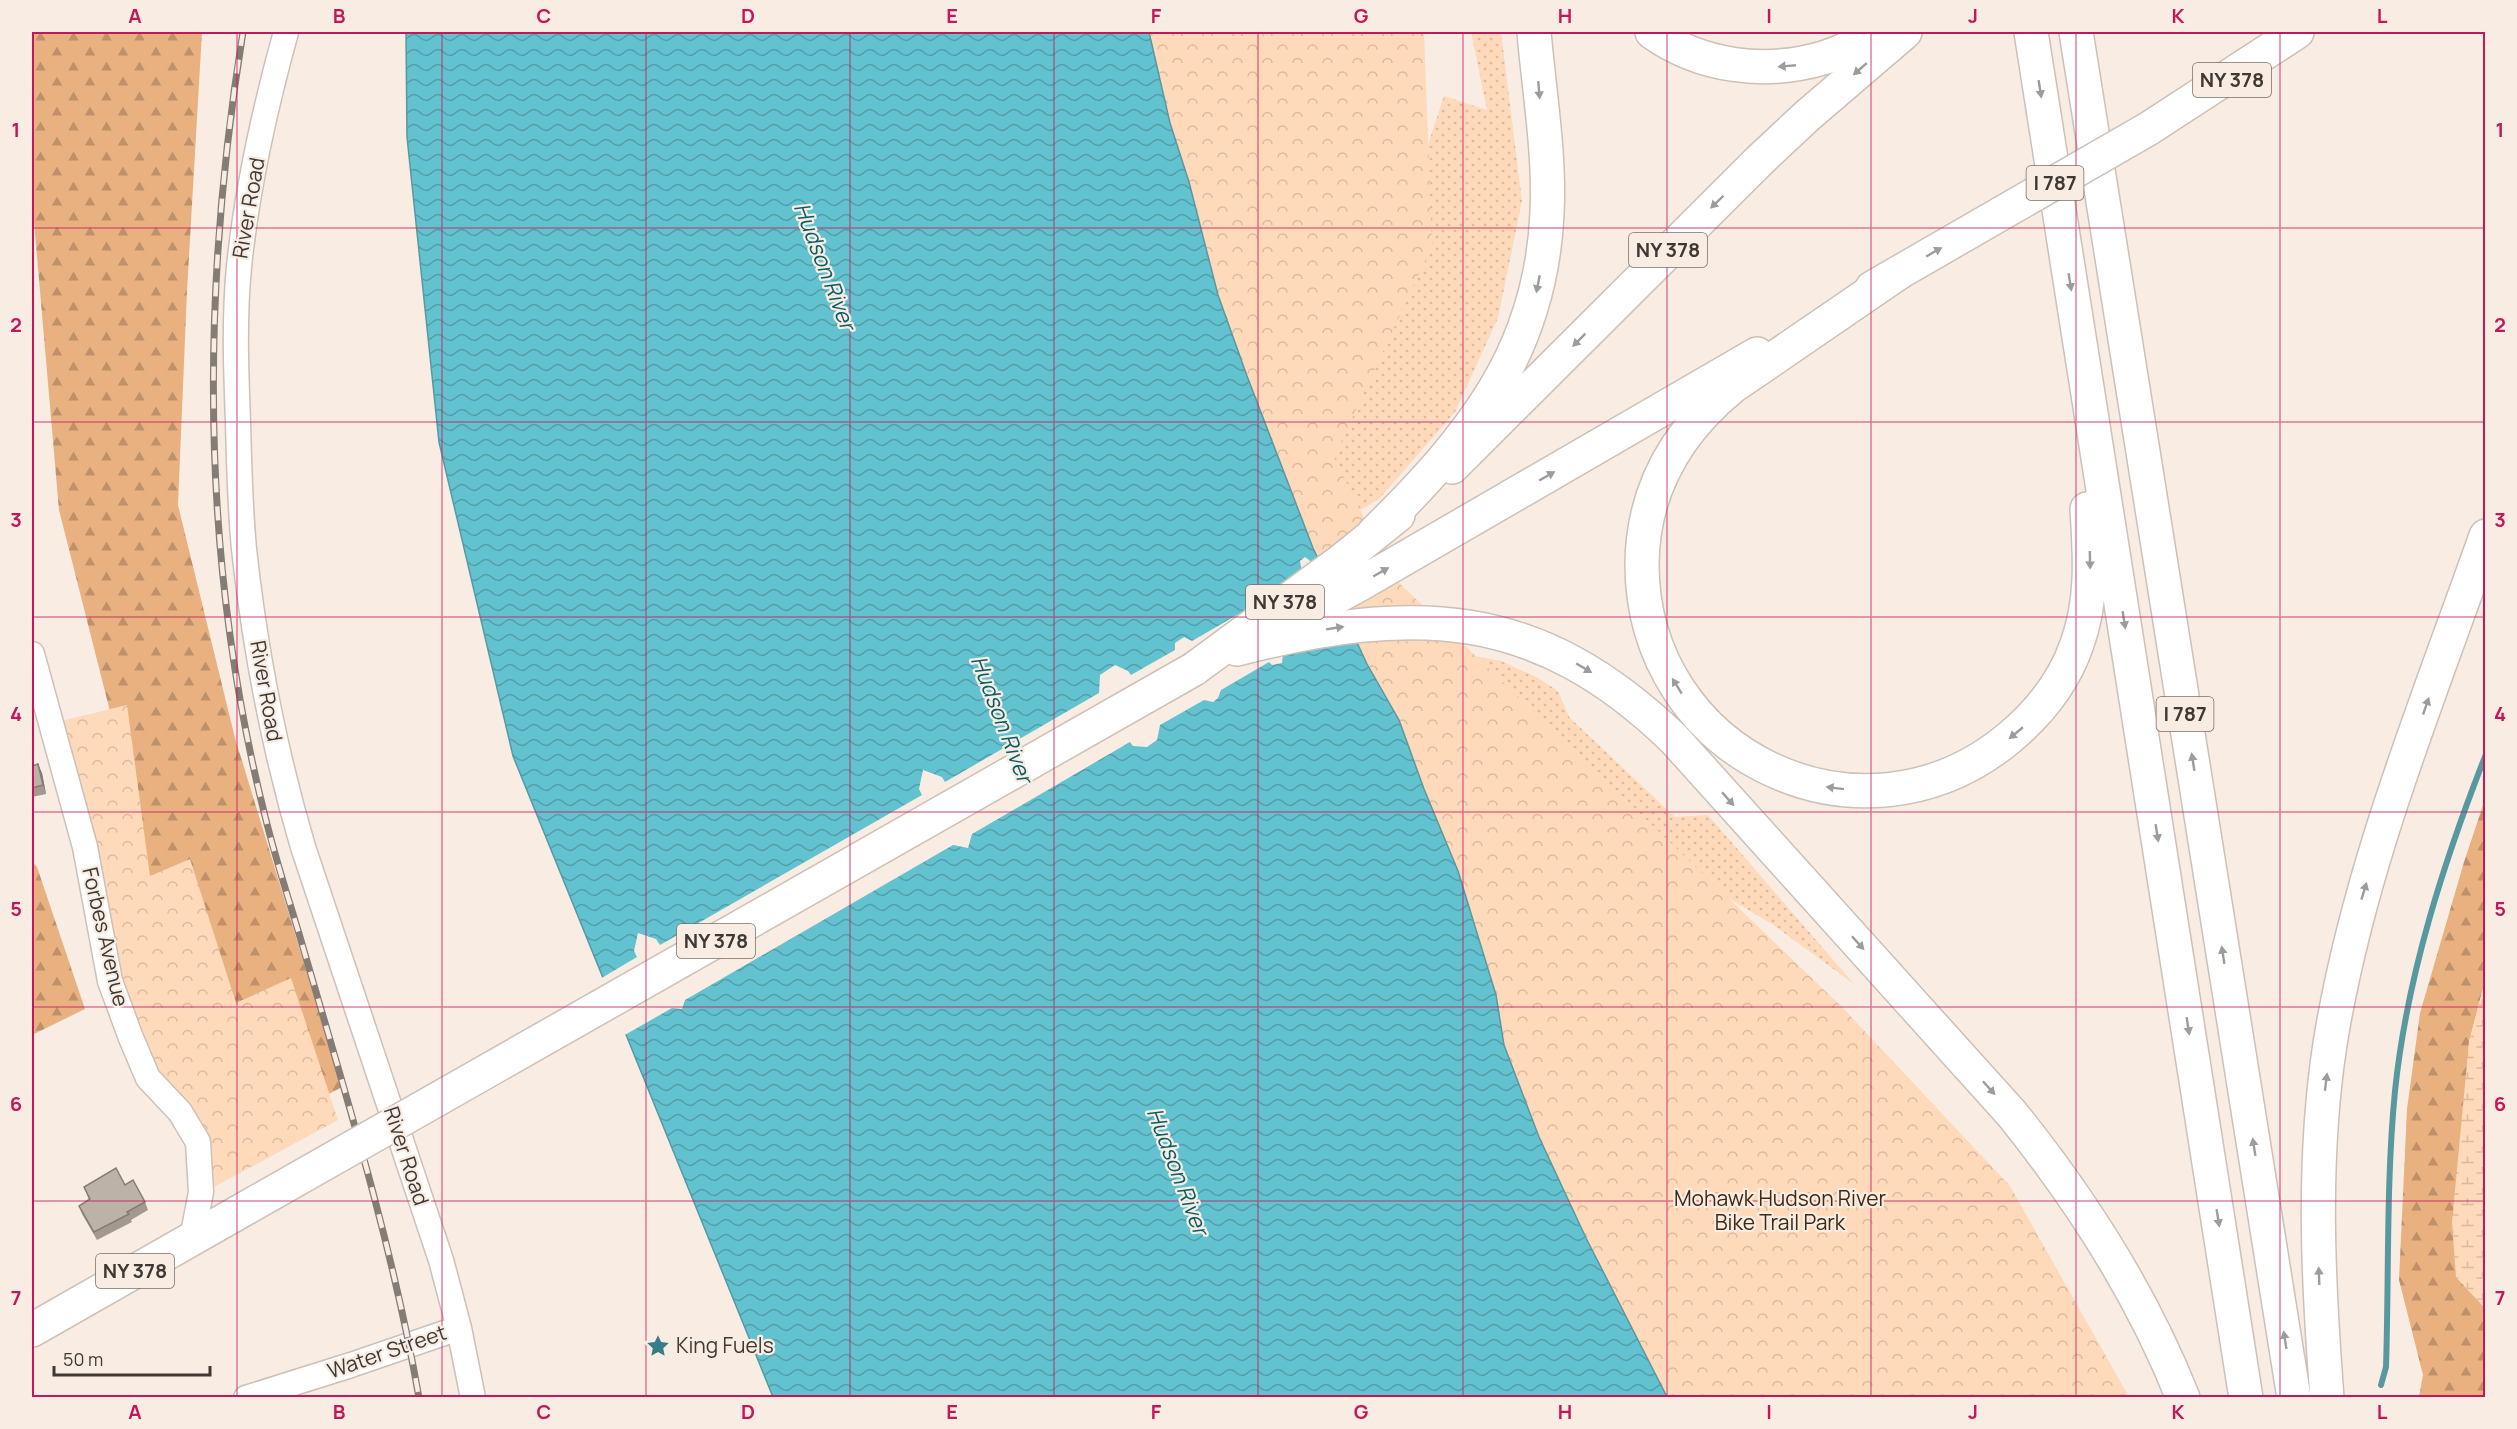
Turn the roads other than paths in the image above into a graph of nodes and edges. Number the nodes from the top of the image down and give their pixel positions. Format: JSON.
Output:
{"nodes":[{"id":1,"x":286,"y":32,"type":"edge"},
{"id":2,"x":1534,"y":32,"type":"edge"},
{"id":3,"x":1652,"y":32,"type":"edge"},
{"id":4,"x":1881,"y":32,"type":"edge"},
{"id":5,"x":1905,"y":32,"type":"edge"},
{"id":6,"x":2031,"y":32,"type":"edge"},
{"id":7,"x":2076,"y":32,"type":"edge"},
{"id":8,"x":2297,"y":32,"type":"edge"},
{"id":9,"x":2316,"y":32,"type":"edge"},
{"id":10,"x":2148,"y":129,"type":"junction"},
{"id":11,"x":1897,"y":274,"type":"junction"},
{"id":12,"x":2078,"y":334,"type":"junction"},
{"id":13,"x":1437,"y":475,"type":"junction"},
{"id":14,"x":2486,"y":536,"type":"edge"},
{"id":15,"x":1237,"y":649,"type":"junction"},
{"id":16,"x":32,"y":654,"type":"edge"},
{"id":17,"x":1194,"y":669,"type":"junction"},
{"id":18,"x":192,"y":1239,"type":"junction"},
{"id":19,"x":459,"y":1328,"type":"junction"},
{"id":20,"x":32,"y":1329,"type":"edge"},
{"id":21,"x":246,"y":1398,"type":"edge"},
{"id":22,"x":473,"y":1398,"type":"edge"},
{"id":23,"x":2183,"y":1398,"type":"edge"},
{"id":24,"x":2246,"y":1398,"type":"edge"},
{"id":25,"x":2294,"y":1398,"type":"edge"},
{"id":26,"x":2327,"y":1398,"type":"edge"}],
"edges":[{"from":1,"to":19,"type":"street","name":"River Road"},
{"from":2,"to":13,"type":"main road","one_way":true},
{"from":4,"to":3,"type":"main road","one_way":true},
{"from":5,"to":13,"type":"main road","number":"NY 378","one_way":true},
{"from":6,"to":12,"type":"main road","number":"I 787","one_way":true},
{"from":25,"to":7,"type":"main road","number":"I 787","one_way":true},
{"from":8,"to":10,"type":"main road"},
{"from":9,"to":10,"type":"main road","name":"NY 378","number":"NY 378"},
{"from":11,"to":10,"type":"main road","name":"NY 378","number":"NY 378","one_way":true,"bridge":true},
{"from":12,"to":11,"type":"main road","one_way":true},
{"from":15,"to":11,"type":"main road","number":"NY 378","one_way":true},
{"from":12,"to":24,"type":"main road","number":"I 787","one_way":true},
{"from":13,"to":17,"type":"main road","number":"NY 378"},
{"from":26,"to":14,"type":"main road","one_way":true},
{"from":15,"to":17,"type":"main road","number":"NY 378"},
{"from":15,"to":23,"type":"main road","one_way":true},
{"from":16,"to":18,"type":"street","name":"Forbes Avenue"},
{"from":17,"to":18,"type":"main road","number":"NY 378","bridge":true},
{"from":18,"to":20,"type":"main road","number":"NY 378"},
{"from":19,"to":21,"type":"street","name":"Water Street"},
{"from":19,"to":22,"type":"street","name":"River Road"}]}
